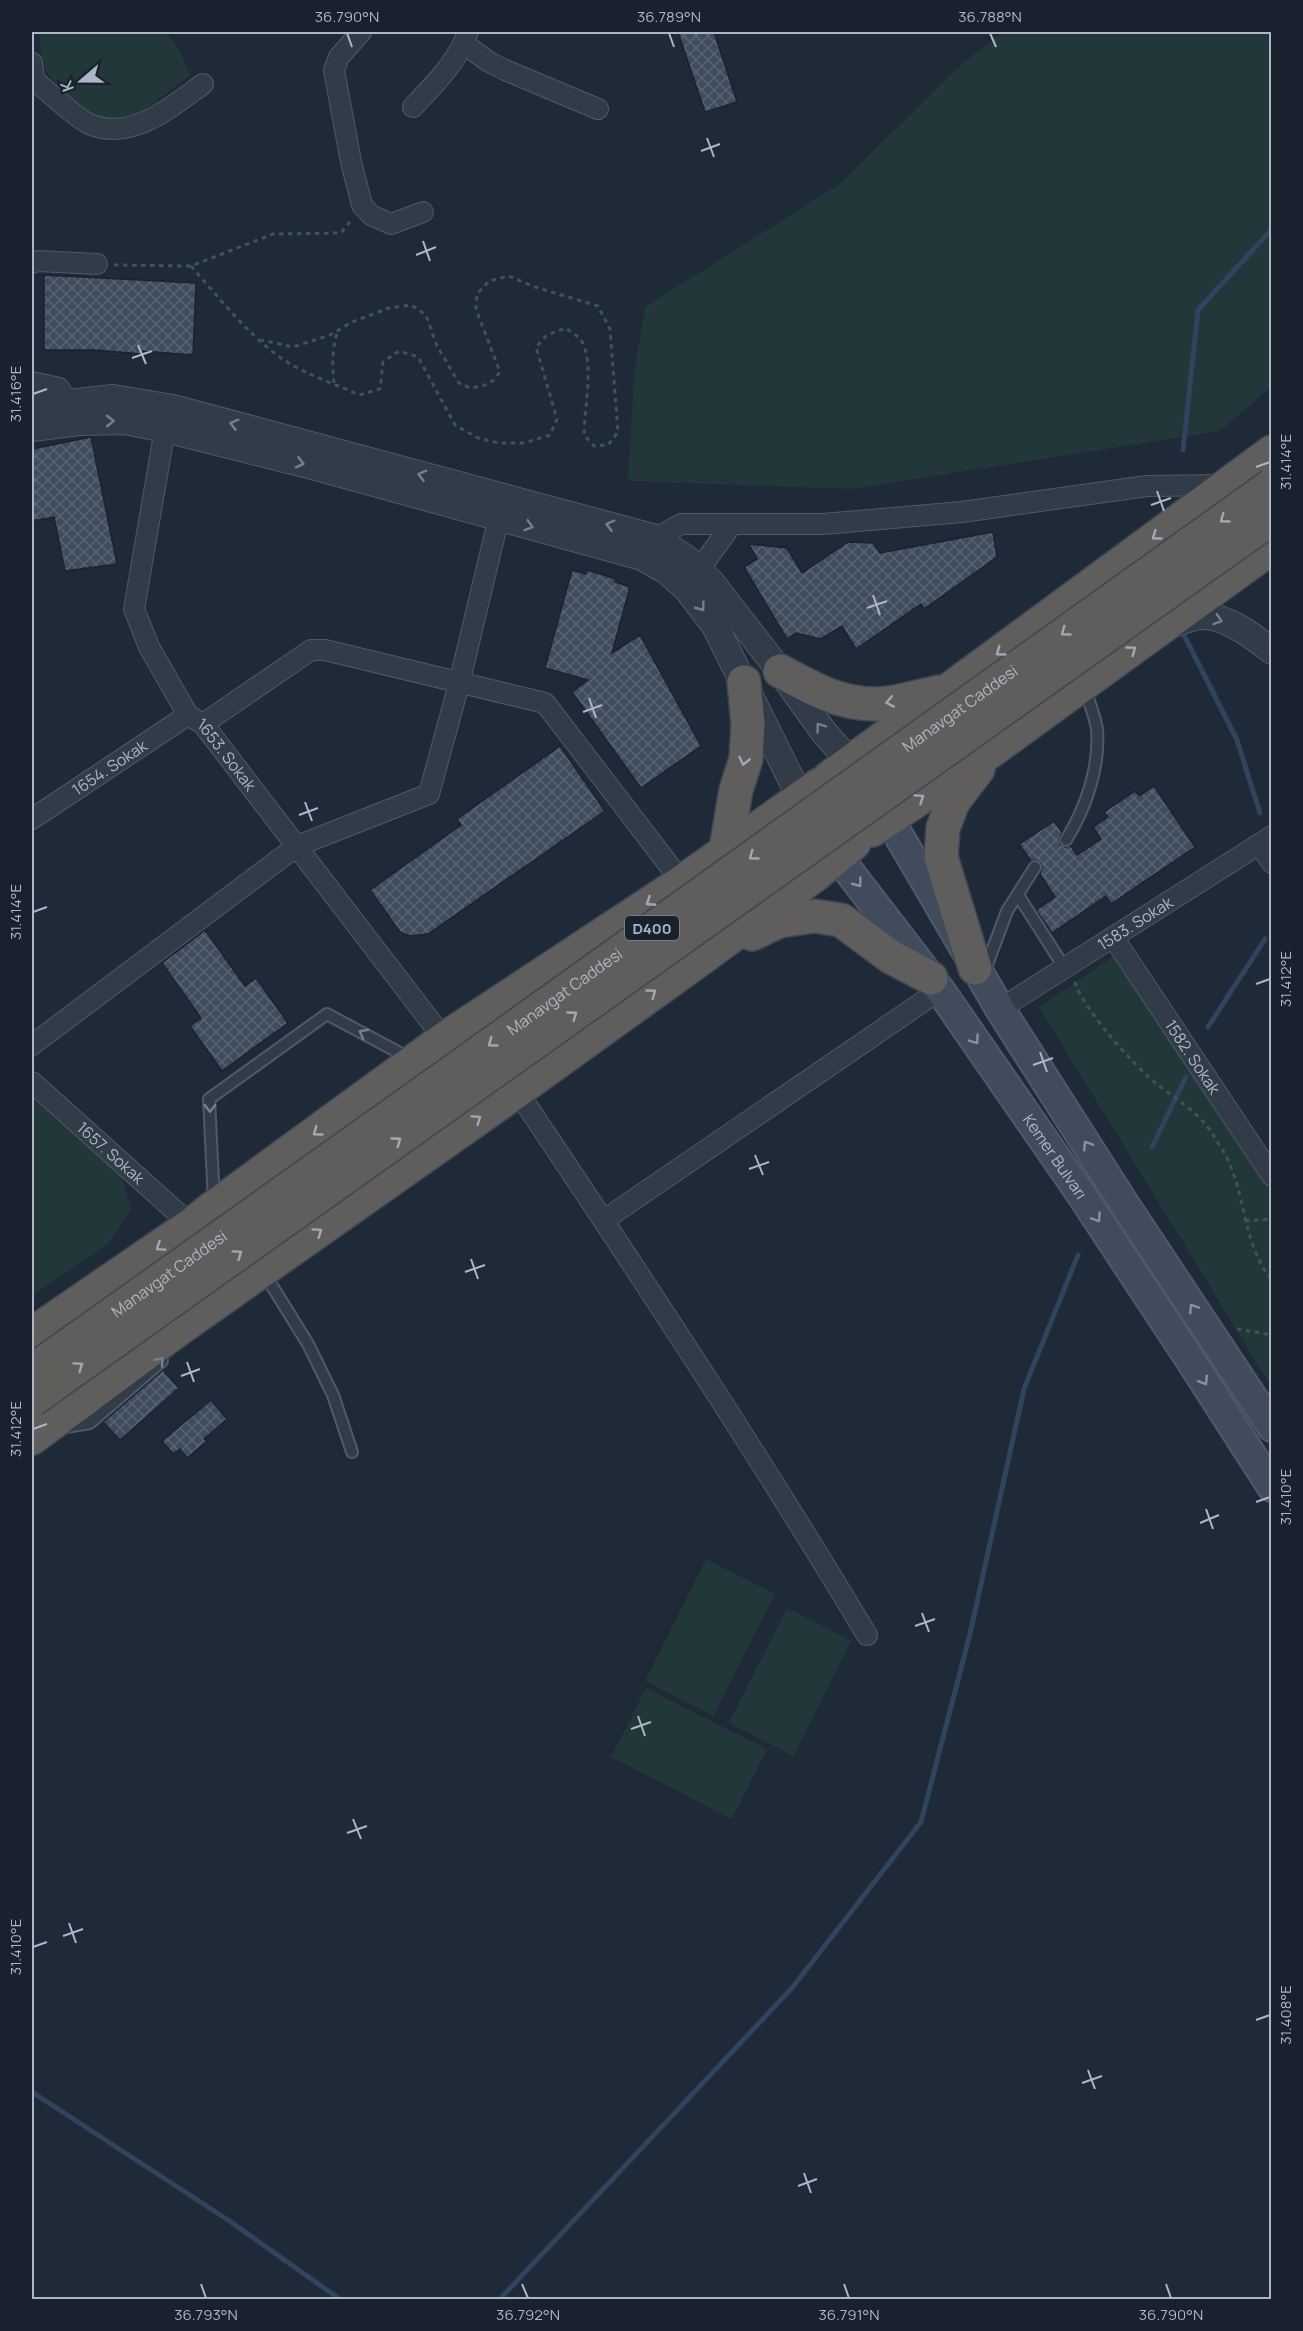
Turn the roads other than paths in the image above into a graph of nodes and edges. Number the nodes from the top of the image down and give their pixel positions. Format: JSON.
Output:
{"nodes":[{"id":1,"x":361,"y":32,"type":"edge"},
{"id":2,"x":466,"y":38,"type":"edge"},
{"id":3,"x":32,"y":63,"type":"edge"},
{"id":4,"x":203,"y":84,"type":"dead end"},
{"id":5,"x":413,"y":107,"type":"dead end"},
{"id":6,"x":598,"y":109,"type":"dead end"},
{"id":7,"x":423,"y":213,"type":"dead end"},
{"id":8,"x":32,"y":263,"type":"edge"},
{"id":9,"x":97,"y":264,"type":"road end"},
{"id":10,"x":32,"y":382,"type":"edge"},
{"id":11,"x":32,"y":407,"type":"edge"},
{"id":12,"x":74,"y":412,"type":"junction"},
{"id":13,"x":32,"y":428,"type":"edge"},
{"id":14,"x":165,"y":429,"type":"junction"},
{"id":15,"x":1272,"y":452,"type":"edge"},
{"id":16,"x":1227,"y":484,"type":"junction"},
{"id":17,"x":1272,"y":485,"type":"edge"},
{"id":18,"x":499,"y":517,"type":"junction"},
{"id":19,"x":1272,"y":518,"type":"edge"},
{"id":20,"x":732,"y":524,"type":"junction"},
{"id":21,"x":656,"y":538,"type":"junction"},
{"id":22,"x":1272,"y":547,"type":"edge"},
{"id":23,"x":699,"y":570,"type":"junction"},
{"id":24,"x":1162,"y":628,"type":"junction"},
{"id":25,"x":1272,"y":651,"type":"edge"},
{"id":26,"x":780,"y":671,"type":"junction"},
{"id":27,"x":744,"y":682,"type":"junction"},
{"id":28,"x":459,"y":684,"type":"junction"},
{"id":29,"x":1083,"y":685,"type":"junction"},
{"id":30,"x":947,"y":691,"type":"junction"},
{"id":31,"x":196,"y":720,"type":"junction"},
{"id":32,"x":991,"y":751,"type":"junction"},
{"id":33,"x":36,"y":809,"type":"edge"},
{"id":34,"x":844,"y":809,"type":"junction"},
{"id":35,"x":1066,"y":840,"type":"dead end"},
{"id":36,"x":1265,"y":840,"type":"edge"},
{"id":37,"x":297,"y":846,"type":"junction"},
{"id":38,"x":726,"y":849,"type":"junction"},
{"id":39,"x":1272,"y":863,"type":"edge"},
{"id":40,"x":1035,"y":867,"type":"dead end"},
{"id":41,"x":682,"y":882,"type":"junction"},
{"id":42,"x":1018,"y":895,"type":"junction"},
{"id":43,"x":1113,"y":937,"type":"junction"},
{"id":44,"x":699,"y":960,"type":"junction"},
{"id":45,"x":1064,"y":968,"type":"junction"},
{"id":46,"x":978,"y":974,"type":"junction"},
{"id":47,"x":935,"y":984,"type":"junction"},
{"id":48,"x":1000,"y":1009,"type":"junction"},
{"id":49,"x":444,"y":1039,"type":"junction"},
{"id":50,"x":32,"y":1045,"type":"edge"},
{"id":51,"x":414,"y":1061,"type":"junction"},
{"id":52,"x":32,"y":1082,"type":"edge"},
{"id":53,"x":517,"y":1091,"type":"junction"},
{"id":54,"x":1272,"y":1176,"type":"edge"},
{"id":55,"x":202,"y":1216,"type":"junction"},
{"id":56,"x":604,"y":1220,"type":"junction"},
{"id":57,"x":262,"y":1270,"type":"junction"},
{"id":58,"x":32,"y":1334,"type":"edge"},
{"id":59,"x":32,"y":1371,"type":"edge"},
{"id":60,"x":35,"y":1423,"type":"edge"},
{"id":61,"x":1271,"y":1424,"type":"edge"},
{"id":62,"x":352,"y":1452,"type":"dead end"},
{"id":63,"x":1272,"y":1487,"type":"edge"},
{"id":64,"x":867,"y":1635,"type":"dead end"}],
"edges":[{"from":1,"to":7,"type":"street"},
{"from":2,"to":5,"type":"street"},
{"from":2,"to":6,"type":"street"},
{"from":3,"to":4,"type":"street"},
{"from":8,"to":9,"type":"street"},
{"from":10,"to":12,"type":"street"},
{"from":11,"to":12,"type":"street"},
{"from":12,"to":13,"type":"street"},
{"from":12,"to":14,"type":"street","one_way":true},
{"from":21,"to":12,"type":"street","one_way":true},
{"from":14,"to":18,"type":"street","one_way":true},
{"from":14,"to":31,"type":"street","name":"1653. Sokak"},
{"from":15,"to":16,"type":"highway"},
{"from":16,"to":20,"type":"street"},
{"from":16,"to":30,"type":"highway","one_way":true},
{"from":17,"to":59,"type":"highway","name":"Manavgat Caddesi","number":"D400","one_way":true,"bridge":true},
{"from":18,"to":27,"type":"street","one_way":true},
{"from":18,"to":28,"type":"street"},
{"from":60,"to":19,"type":"highway","name":"Manavgat Caddesi","number":"D400","one_way":true,"bridge":true},
{"from":20,"to":21,"type":"street"},
{"from":20,"to":23,"type":"street"},
{"from":21,"to":23,"type":"street"},
{"from":22,"to":24,"type":"highway"},
{"from":23,"to":26,"type":"street"},
{"from":24,"to":25,"type":"street","one_way":true},
{"from":29,"to":24,"type":"highway","one_way":true},
{"from":30,"to":26,"type":"highway","one_way":true},
{"from":34,"to":26,"type":"street","one_way":true},
{"from":27,"to":34,"type":"street"},
{"from":27,"to":38,"type":"highway","one_way":true},
{"from":28,"to":31,"type":"street","name":"1654. Sokak"},
{"from":28,"to":37,"type":"street"},
{"from":28,"to":41,"type":"street","name":"1654. Sokak"},
{"from":29,"to":32,"type":"highway"},
{"from":29,"to":35,"type":"lane"},
{"from":30,"to":34,"type":"highway"},
{"from":31,"to":33,"type":"street","name":"1654. Sokak"},
{"from":31,"to":37,"type":"street","name":"1653. Sokak"},
{"from":34,"to":32,"type":"highway","one_way":true},
{"from":32,"to":46,"type":"highway"},
{"from":34,"to":38,"type":"highway"},
{"from":34,"to":44,"type":"highway"},
{"from":34,"to":46,"type":"main road","name":"Kemer Bulvarı"},
{"from":34,"to":47,"type":"main road","name":"Kemer Bulvarı","one_way":true},
{"from":36,"to":39,"type":"street"},
{"from":36,"to":43,"type":"street","name":"1583. Sokak"},
{"from":37,"to":49,"type":"street","name":"1653. Sokak"},
{"from":37,"to":50,"type":"street"},
{"from":38,"to":41,"type":"highway"},
{"from":40,"to":42,"type":"lane"},
{"from":41,"to":49,"type":"highway","one_way":true},
{"from":42,"to":45,"type":"lane"},
{"from":42,"to":46,"type":"lane"},
{"from":43,"to":45,"type":"street","name":"1583. Sokak"},
{"from":43,"to":54,"type":"street","name":"1582. Sokak"},
{"from":44,"to":47,"type":"highway"},
{"from":53,"to":44,"type":"highway","one_way":true},
{"from":45,"to":48,"type":"street","name":"1583. Sokak"},
{"from":46,"to":48,"type":"main road","name":"Kemer Bulvarı"},
{"from":47,"to":56,"type":"street"},
{"from":47,"to":63,"type":"main road","name":"Kemer Bulvarı","one_way":true},
{"from":61,"to":48,"type":"main road","name":"Kemer Bulvarı","one_way":true},
{"from":49,"to":51,"type":"highway"},
{"from":51,"to":55,"type":"highway","one_way":true},
{"from":51,"to":55,"type":"lane","one_way":true},
{"from":52,"to":55,"type":"street","name":"1657. Sokak"},
{"from":53,"to":56,"type":"street"},
{"from":57,"to":53,"type":"highway","one_way":true},
{"from":55,"to":58,"type":"highway","one_way":true},
{"from":56,"to":64,"type":"street"},
{"from":60,"to":57,"type":"highway","one_way":true},
{"from":57,"to":62,"type":"lane"}]}
